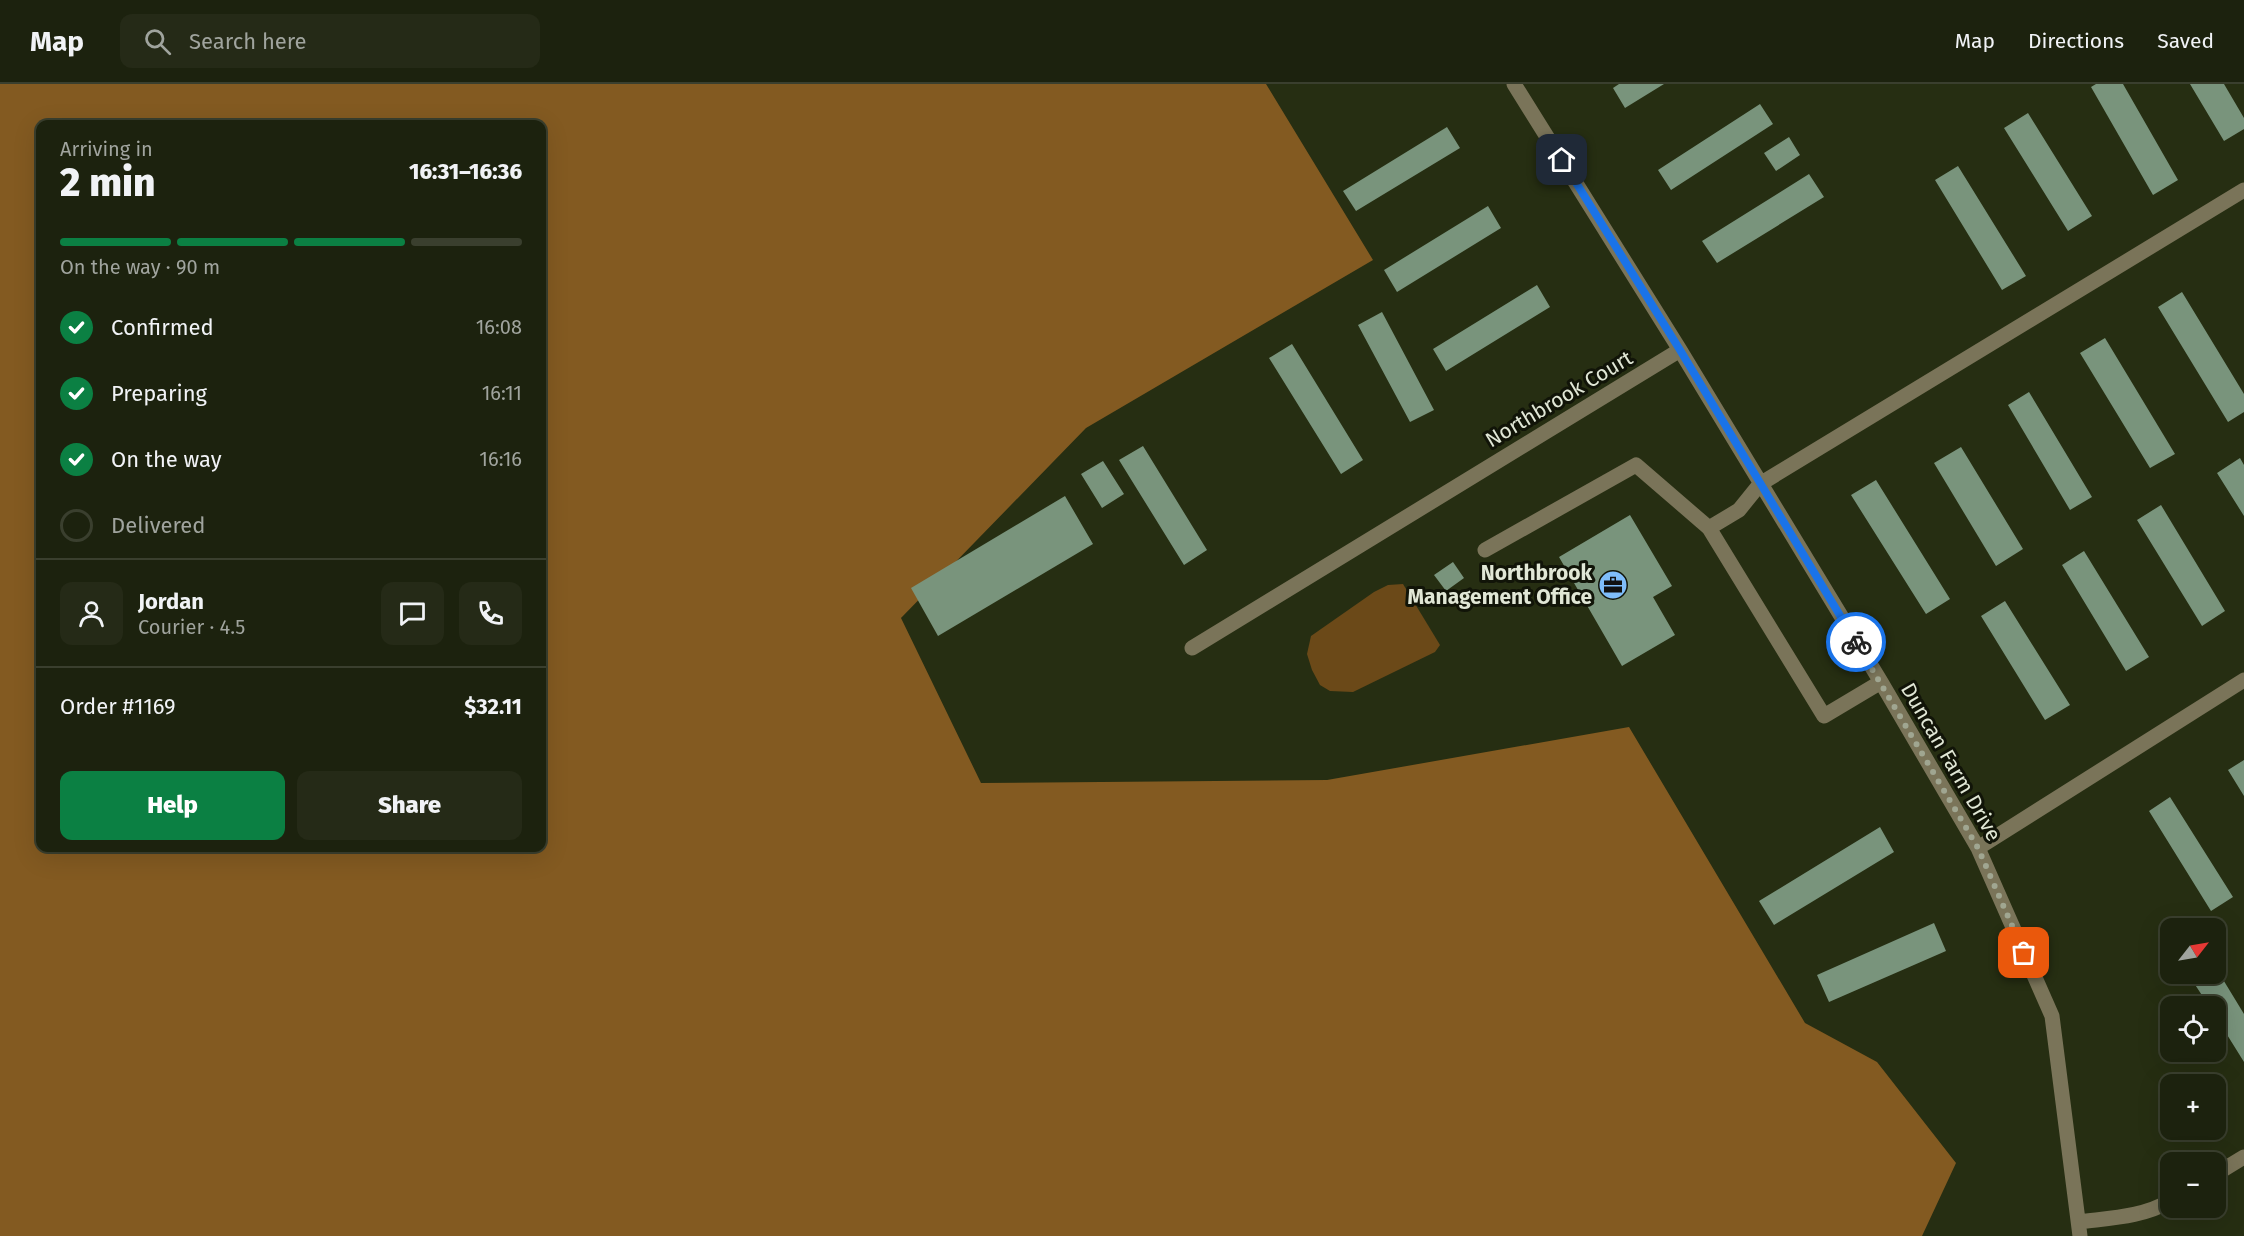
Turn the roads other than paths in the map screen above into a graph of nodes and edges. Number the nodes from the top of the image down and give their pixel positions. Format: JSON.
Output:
{"nodes":[{"id":1,"x":1514,"y":84,"type":"edge"},
{"id":2,"x":2244,"y":190,"type":"edge"},
{"id":3,"x":1680,"y":350,"type":"junction"},
{"id":4,"x":1760,"y":484,"type":"junction"},
{"id":5,"x":1709,"y":528,"type":"junction"},
{"id":6,"x":1485,"y":550,"type":"dead end"},
{"id":7,"x":1192,"y":648,"type":"dead end"},
{"id":8,"x":2244,"y":680,"type":"edge"},
{"id":9,"x":1881,"y":682,"type":"junction"},
{"id":10,"x":1978,"y":848,"type":"junction"},
{"id":11,"x":2244,"y":1157,"type":"edge"},
{"id":12,"x":2226,"y":1168,"type":"edge"},
{"id":13,"x":2160,"y":1207,"type":"edge"},
{"id":14,"x":2080,"y":1229,"type":"edge"}],
"edges":[{"from":1,"to":3,"type":"street"},
{"from":2,"to":4,"type":"street"},
{"from":3,"to":4,"type":"street","name":"Duncan Farm Drive"},
{"from":3,"to":7,"type":"street","name":"Northbrook Court"},
{"from":4,"to":5,"type":"street"},
{"from":4,"to":9,"type":"street","name":"Duncan Farm Drive"},
{"from":5,"to":6,"type":"street"},
{"from":5,"to":9,"type":"street"},
{"from":8,"to":10,"type":"street"},
{"from":9,"to":10,"type":"street","name":"Duncan Farm Drive"},
{"from":10,"to":14,"type":"street","name":"Duncan Farm Drive"},
{"from":11,"to":12,"type":"street"},
{"from":13,"to":14,"type":"street"}]}
